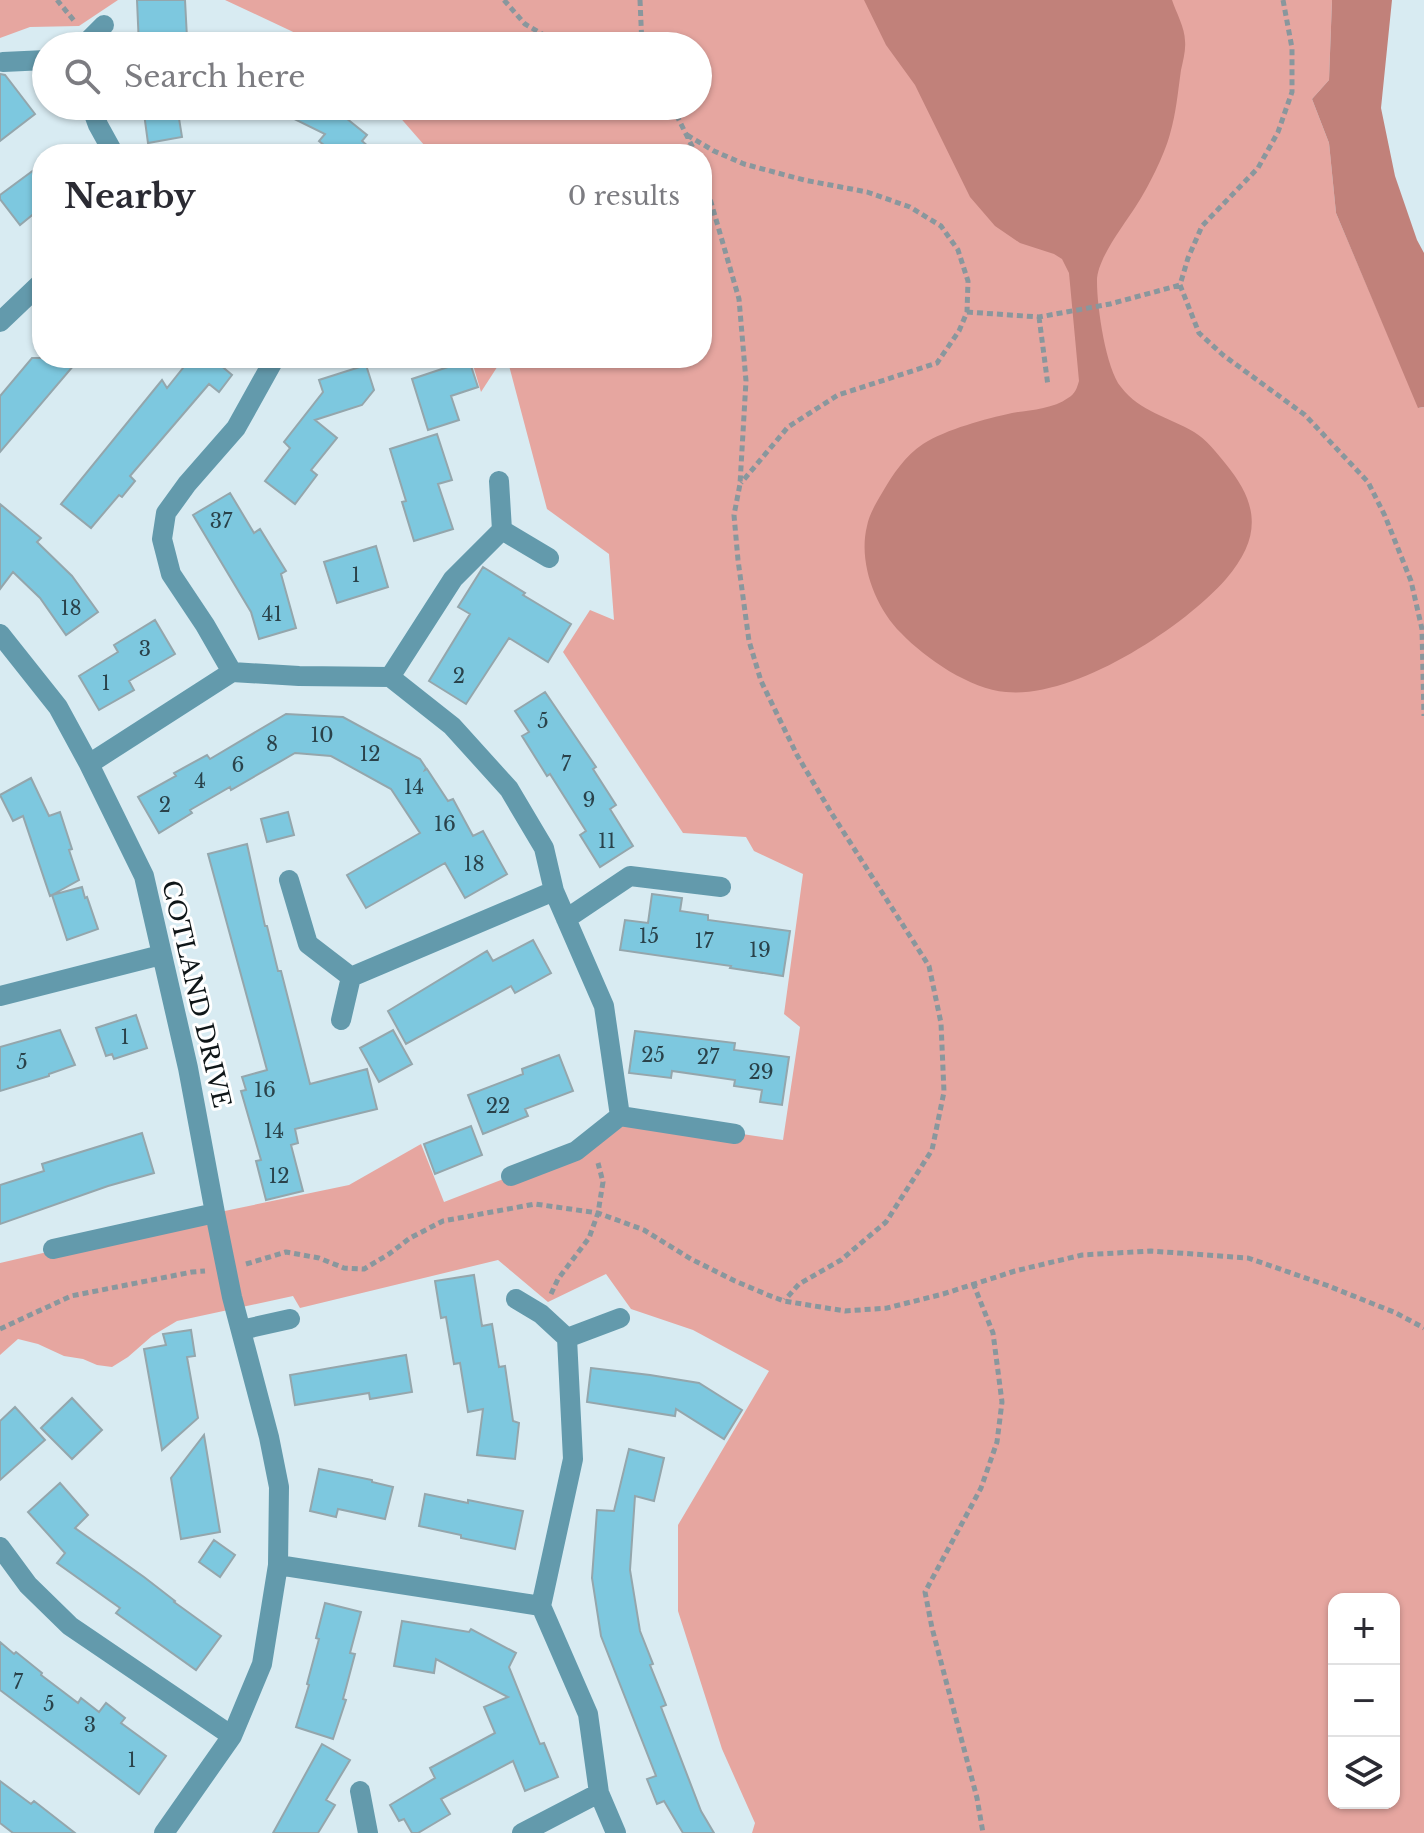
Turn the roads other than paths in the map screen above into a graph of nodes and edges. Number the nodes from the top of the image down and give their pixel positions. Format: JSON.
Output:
{"nodes":[{"id":1,"x":104,"y":25,"type":"dead end"},
{"id":2,"x":97,"y":32,"type":"edge"},
{"id":3,"x":32,"y":61,"type":"edge"},
{"id":4,"x":3,"y":62,"type":"dead end"},
{"id":5,"x":96,"y":120,"type":"edge"},
{"id":6,"x":108,"y":144,"type":"edge"},
{"id":7,"x":32,"y":292,"type":"edge"},
{"id":8,"x":0,"y":322,"type":"edge"},
{"id":9,"x":269,"y":368,"type":"edge"},
{"id":10,"x":499,"y":481,"type":"dead end"},
{"id":11,"x":502,"y":530,"type":"junction"},
{"id":12,"x":549,"y":558,"type":"dead end"},
{"id":13,"x":0,"y":634,"type":"edge"},
{"id":14,"x":232,"y":672,"type":"junction"},
{"id":15,"x":390,"y":677,"type":"junction"},
{"id":16,"x":89,"y":764,"type":"junction"},
{"id":17,"x":289,"y":880,"type":"dead end"},
{"id":18,"x":721,"y":887,"type":"dead end"},
{"id":19,"x":554,"y":891,"type":"junction"},
{"id":20,"x":566,"y":919,"type":"junction"},
{"id":21,"x":161,"y":955,"type":"junction"},
{"id":22,"x":351,"y":977,"type":"junction"},
{"id":23,"x":0,"y":996,"type":"edge"},
{"id":24,"x":341,"y":1020,"type":"dead end"},
{"id":25,"x":620,"y":1116,"type":"junction"},
{"id":26,"x":735,"y":1134,"type":"dead end"},
{"id":27,"x":511,"y":1176,"type":"dead end"},
{"id":28,"x":215,"y":1213,"type":"junction"},
{"id":29,"x":53,"y":1249,"type":"dead end"},
{"id":30,"x":516,"y":1299,"type":"dead end"},
{"id":31,"x":620,"y":1318,"type":"dead end"},
{"id":32,"x":290,"y":1319,"type":"dead end"},
{"id":33,"x":241,"y":1330,"type":"junction"},
{"id":34,"x":567,"y":1338,"type":"junction"},
{"id":35,"x":0,"y":1547,"type":"edge"},
{"id":36,"x":278,"y":1565,"type":"junction"},
{"id":37,"x":541,"y":1606,"type":"junction"},
{"id":38,"x":232,"y":1736,"type":"junction"},
{"id":39,"x":360,"y":1791,"type":"dead end"},
{"id":40,"x":599,"y":1793,"type":"junction"},
{"id":41,"x":164,"y":1833,"type":"edge"},
{"id":42,"x":368,"y":1833,"type":"edge"},
{"id":43,"x":522,"y":1833,"type":"edge"},
{"id":44,"x":616,"y":1833,"type":"edge"}],
"edges":[{"from":1,"to":2,"type":"street"},
{"from":3,"to":4,"type":"street"},
{"from":5,"to":6,"type":"street"},
{"from":7,"to":8,"type":"street"},
{"from":9,"to":14,"type":"street"},
{"from":10,"to":11,"type":"street"},
{"from":11,"to":12,"type":"street"},
{"from":11,"to":15,"type":"street"},
{"from":13,"to":16,"type":"street","name":"COTLAND DRIVE"},
{"from":14,"to":15,"type":"street"},
{"from":14,"to":16,"type":"street"},
{"from":15,"to":19,"type":"street"},
{"from":16,"to":21,"type":"street","name":"COTLAND DRIVE"},
{"from":17,"to":22,"type":"street"},
{"from":18,"to":20,"type":"street"},
{"from":19,"to":20,"type":"street"},
{"from":19,"to":22,"type":"street"},
{"from":20,"to":25,"type":"street"},
{"from":21,"to":23,"type":"street"},
{"from":21,"to":28,"type":"street","name":"COTLAND DRIVE"},
{"from":22,"to":24,"type":"street"},
{"from":25,"to":26,"type":"street"},
{"from":25,"to":27,"type":"street"},
{"from":28,"to":29,"type":"street"},
{"from":28,"to":33,"type":"street","name":"COTLAND DRIVE"},
{"from":30,"to":34,"type":"street"},
{"from":31,"to":34,"type":"street"},
{"from":32,"to":33,"type":"street"},
{"from":33,"to":36,"type":"street","name":"COTLAND DRIVE"},
{"from":34,"to":37,"type":"street"},
{"from":35,"to":38,"type":"street"},
{"from":36,"to":37,"type":"street"},
{"from":36,"to":38,"type":"street","name":"COTLAND DRIVE"},
{"from":37,"to":40,"type":"street"},
{"from":38,"to":41,"type":"street","name":"COTLAND DRIVE"},
{"from":39,"to":42,"type":"street"},
{"from":40,"to":43,"type":"street"},
{"from":40,"to":44,"type":"street"}]}
